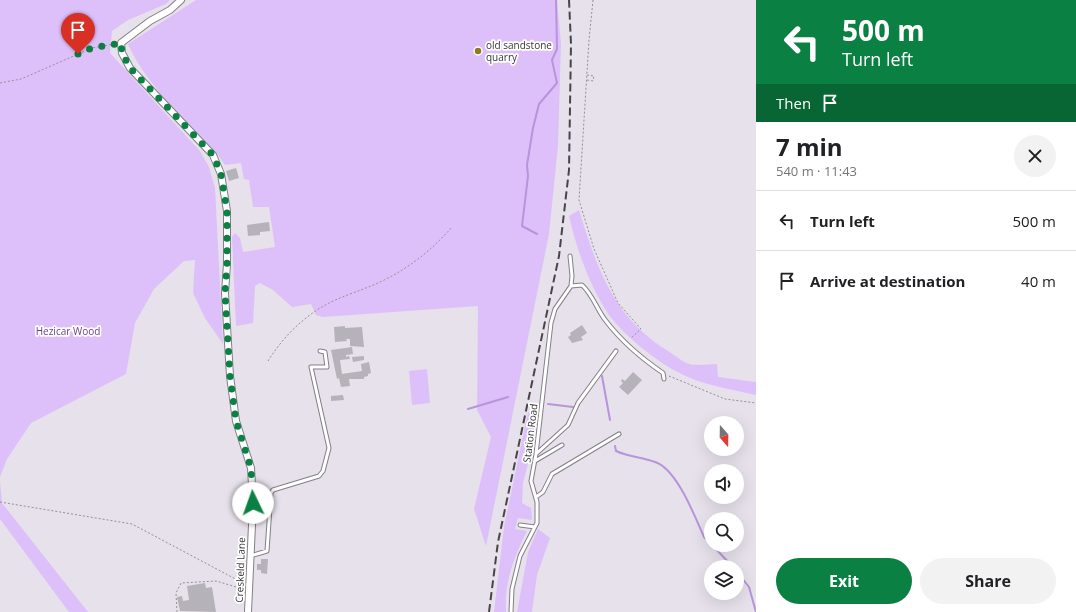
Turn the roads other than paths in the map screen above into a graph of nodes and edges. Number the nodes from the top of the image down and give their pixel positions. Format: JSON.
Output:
{"nodes":[{"id":1,"x":181,"y":0,"type":"edge"},
{"id":2,"x":570,"y":256,"type":"dead end"},
{"id":3,"x":571,"y":286,"type":"junction"},
{"id":4,"x":320,"y":351,"type":"dead end"},
{"id":5,"x":616,"y":352,"type":"dead end"},
{"id":6,"x":664,"y":379,"type":"dead end"},
{"id":7,"x":619,"y":434,"type":"dead end"},
{"id":8,"x":562,"y":445,"type":"dead end"},
{"id":9,"x":536,"y":454,"type":"junction"},
{"id":10,"x":535,"y":461,"type":"junction"},
{"id":11,"x":536,"y":497,"type":"junction"},
{"id":12,"x":520,"y":524,"type":"dead end"},
{"id":13,"x":535,"y":527,"type":"junction"},
{"id":14,"x":250,"y":556,"type":"junction"},
{"id":15,"x":248,"y":612,"type":"edge"},
{"id":16,"x":511,"y":612,"type":"edge"}],
"edges":[{"from":1,"to":14,"type":"street","name":"Creskeld Lane"},
{"from":2,"to":3,"type":"lane"},
{"from":3,"to":6,"type":"lane"},
{"from":3,"to":9,"type":"lane","name":"Station Road"},
{"from":4,"to":14,"type":"lane"},
{"from":5,"to":9,"type":"lane"},
{"from":7,"to":11,"type":"lane"},
{"from":8,"to":10,"type":"lane"},
{"from":9,"to":10,"type":"lane","name":"Station Road"},
{"from":10,"to":11,"type":"lane","name":"Station Road"},
{"from":11,"to":13,"type":"lane","name":"Station Road"},
{"from":12,"to":13,"type":"lane"},
{"from":13,"to":16,"type":"lane","name":"Station Road"},
{"from":14,"to":15,"type":"street","name":"Creskeld Lane"}]}
